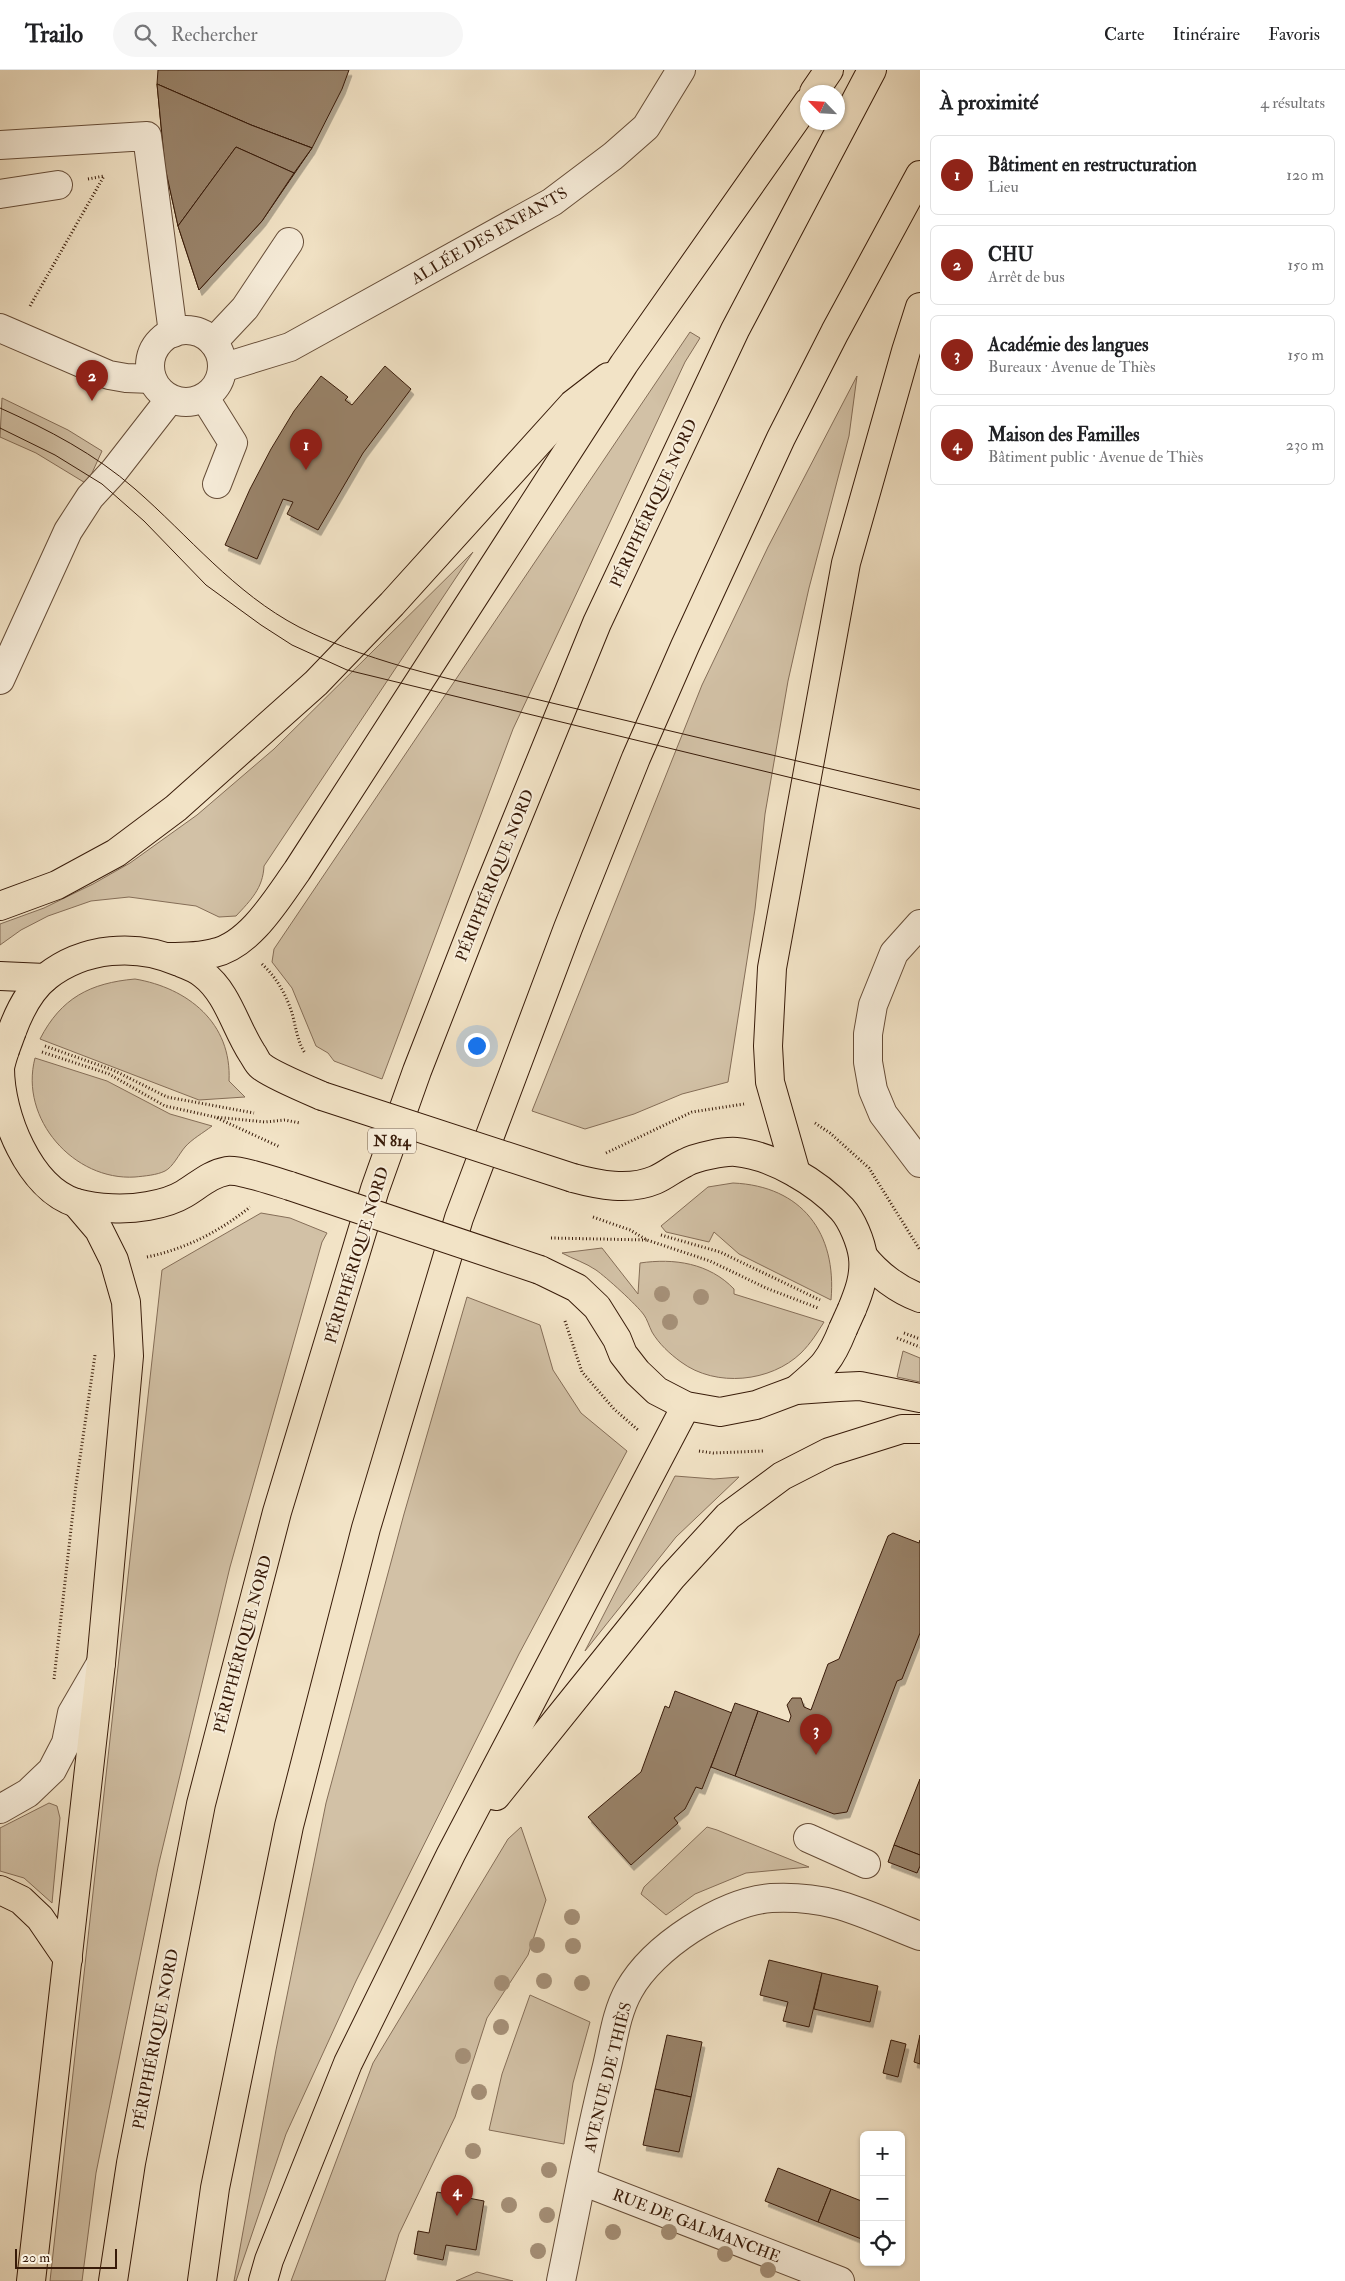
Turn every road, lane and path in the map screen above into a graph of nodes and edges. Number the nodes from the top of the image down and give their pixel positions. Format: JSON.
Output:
{"nodes":[{"id":1,"x":681,"y":70,"type":"edge"},
{"id":2,"x":829,"y":70,"type":"edge"},
{"id":3,"x":872,"y":70,"type":"edge"},
{"id":4,"x":819,"y":85,"type":"edge"},
{"id":5,"x":800,"y":113,"type":"edge"},
{"id":6,"x":2,"y":149,"type":"edge"},
{"id":7,"x":104,"y":176,"type":"dead end"},
{"id":8,"x":920,"y":176,"type":"edge"},
{"id":9,"x":58,"y":185,"type":"dead end"},
{"id":10,"x":0,"y":194,"type":"edge"},
{"id":11,"x":290,"y":242,"type":"dead end"},
{"id":12,"x":920,"y":307,"type":"edge"},
{"id":13,"x":28,"y":308,"type":"dead end"},
{"id":14,"x":0,"y":328,"type":"edge"},
{"id":15,"x":173,"y":333,"type":"junction"},
{"id":16,"x":213,"y":342,"type":"junction"},
{"id":17,"x":624,"y":364,"type":"junction"},
{"id":18,"x":222,"y":368,"type":"junction"},
{"id":19,"x":152,"y":379,"type":"junction"},
{"id":20,"x":205,"y":398,"type":"junction"},
{"id":21,"x":170,"y":399,"type":"junction"},
{"id":22,"x":217,"y":484,"type":"dead end"},
{"id":23,"x":0,"y":680,"type":"edge"},
{"id":24,"x":0,"y":906,"type":"edge"},
{"id":25,"x":920,"y":924,"type":"edge"},
{"id":26,"x":239,"y":942,"type":"junction"},
{"id":27,"x":168,"y":957,"type":"junction"},
{"id":28,"x":0,"y":976,"type":"edge"},
{"id":29,"x":45,"y":978,"type":"junction"},
{"id":30,"x":45,"y":1046,"type":"dead end"},
{"id":31,"x":42,"y":1052,"type":"dead end"},
{"id":32,"x":307,"y":1056,"type":"dead end"},
{"id":33,"x":1,"y":1094,"type":"edge"},
{"id":34,"x":254,"y":1113,"type":"dead end"},
{"id":35,"x":214,"y":1117,"type":"junction"},
{"id":36,"x":303,"y":1124,"type":"dead end"},
{"id":37,"x":283,"y":1149,"type":"dead end"},
{"id":38,"x":920,"y":1162,"type":"edge"},
{"id":39,"x":796,"y":1173,"type":"junction"},
{"id":40,"x":76,"y":1203,"type":"junction"},
{"id":41,"x":251,"y":1206,"type":"dead end"},
{"id":42,"x":588,"y":1216,"type":"dead end"},
{"id":43,"x":661,"y":1235,"type":"dead end"},
{"id":44,"x":551,"y":1238,"type":"dead end"},
{"id":45,"x":647,"y":1240,"type":"junction"},
{"id":46,"x":863,"y":1256,"type":"junction"},
{"id":47,"x":114,"y":1260,"type":"junction"},
{"id":48,"x":920,"y":1298,"type":"edge"},
{"id":49,"x":822,"y":1301,"type":"dead end"},
{"id":50,"x":820,"y":1308,"type":"dead end"},
{"id":51,"x":904,"y":1333,"type":"dead end"},
{"id":52,"x":896,"y":1338,"type":"dead end"},
{"id":53,"x":920,"y":1338,"type":"edge"},
{"id":54,"x":96,"y":1346,"type":"dead end"},
{"id":55,"x":920,"y":1347,"type":"edge"},
{"id":56,"x":796,"y":1390,"type":"junction"},
{"id":57,"x":920,"y":1398,"type":"edge"},
{"id":58,"x":686,"y":1406,"type":"junction"},
{"id":59,"x":920,"y":1429,"type":"edge"},
{"id":60,"x":101,"y":1664,"type":"junction"},
{"id":61,"x":53,"y":1682,"type":"dead end"},
{"id":62,"x":0,"y":1809,"type":"edge"},
{"id":63,"x":808,"y":1838,"type":"dead end"},
{"id":64,"x":451,"y":1854,"type":"junction"},
{"id":65,"x":866,"y":1864,"type":"dead end"},
{"id":66,"x":0,"y":1890,"type":"edge"},
{"id":67,"x":920,"y":1936,"type":"edge"},
{"id":68,"x":68,"y":1958,"type":"junction"},
{"id":69,"x":582,"y":2181,"type":"junction"},
{"id":70,"x":31,"y":2281,"type":"edge"},
{"id":71,"x":113,"y":2281,"type":"edge"},
{"id":72,"x":202,"y":2281,"type":"edge"},
{"id":73,"x":263,"y":2281,"type":"edge"},
{"id":74,"x":561,"y":2281,"type":"edge"},
{"id":75,"x":840,"y":2281,"type":"edge"}],
"edges":[{"from":1,"to":18,"type":"street","name":"ALLÉE DES ENFANTS"},
{"from":2,"to":4,"type":"main road"},
{"from":3,"to":71,"type":"main road","name":"PÉRIPHÉRIQUE NORD","number":"N 814"},
{"from":5,"to":17,"type":"main road"},
{"from":6,"to":15,"type":"street"},
{"from":7,"to":13,"type":"path"},
{"from":8,"to":72,"type":"main road"},
{"from":9,"to":10,"type":"street"},
{"from":11,"to":16,"type":"street"},
{"from":12,"to":39,"type":"main road"},
{"from":14,"to":19,"type":"street"},
{"from":15,"to":16,"type":"street"},
{"from":15,"to":19,"type":"street"},
{"from":16,"to":18,"type":"street"},
{"from":17,"to":24,"type":"main road"},
{"from":17,"to":26,"type":"main road"},
{"from":18,"to":20,"type":"street"},
{"from":19,"to":21,"type":"street"},
{"from":20,"to":21,"type":"street"},
{"from":20,"to":22,"type":"street"},
{"from":21,"to":23,"type":"street"},
{"from":25,"to":38,"type":"street"},
{"from":26,"to":27,"type":"main road"},
{"from":26,"to":32,"type":"path"},
{"from":27,"to":29,"type":"main road"},
{"from":27,"to":39,"type":"main road","bridge":true},
{"from":28,"to":29,"type":"main road"},
{"from":29,"to":33,"type":"main road"},
{"from":30,"to":34,"type":"path"},
{"from":31,"to":35,"type":"path"},
{"from":33,"to":40,"type":"main road"},
{"from":35,"to":36,"type":"path"},
{"from":35,"to":37,"type":"path"},
{"from":39,"to":46,"type":"main road"},
{"from":40,"to":47,"type":"main road"},
{"from":40,"to":58,"type":"main road","bridge":true},
{"from":41,"to":47,"type":"path"},
{"from":42,"to":45,"type":"path"},
{"from":43,"to":49,"type":"path"},
{"from":44,"to":45,"type":"path"},
{"from":45,"to":50,"type":"path"},
{"from":46,"to":48,"type":"main road"},
{"from":46,"to":56,"type":"main road"},
{"from":47,"to":60,"type":"main road"},
{"from":51,"to":53,"type":"path"},
{"from":52,"to":55,"type":"path"},
{"from":54,"to":61,"type":"path"},
{"from":56,"to":57,"type":"main road"},
{"from":56,"to":58,"type":"main road"},
{"from":58,"to":64,"type":"main road"},
{"from":59,"to":64,"type":"main road"},
{"from":60,"to":62,"type":"street"},
{"from":60,"to":68,"type":"main road"},
{"from":63,"to":65,"type":"street"},
{"from":64,"to":73,"type":"main road"},
{"from":66,"to":68,"type":"main road"},
{"from":67,"to":69,"type":"street","name":"AVENUE DE THIÈS"},
{"from":68,"to":70,"type":"main road"},
{"from":69,"to":74,"type":"street","name":"AVENUE DE THIÈS"},
{"from":69,"to":75,"type":"street","name":"RUE DE GALMANCHE"}]}
